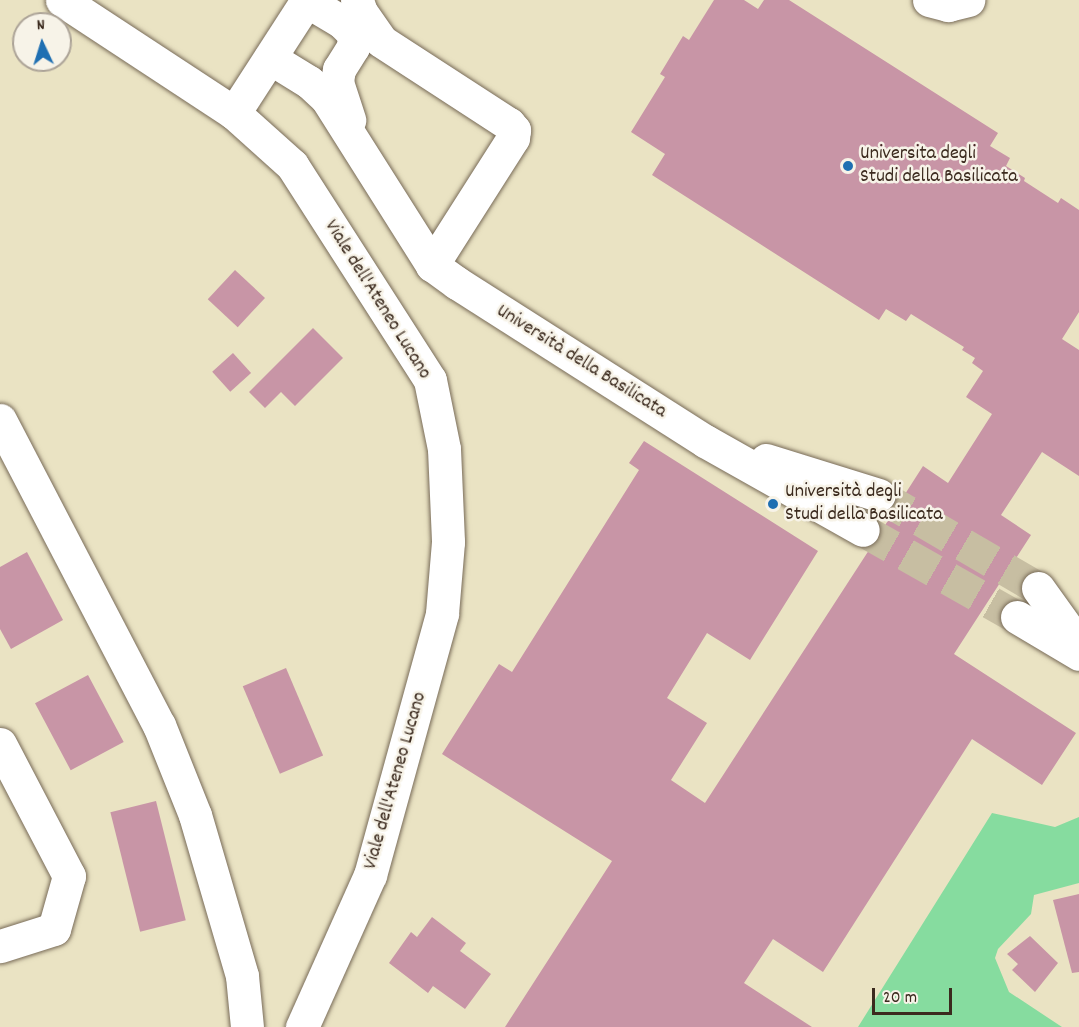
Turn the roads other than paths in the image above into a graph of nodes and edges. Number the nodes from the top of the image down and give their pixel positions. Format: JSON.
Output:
{"nodes":[{"id":1,"x":62,"y":0,"type":"edge"},
{"id":2,"x":307,"y":0,"type":"edge"},
{"id":3,"x":357,"y":0,"type":"edge"},
{"id":4,"x":929,"y":0,"type":"edge"},
{"id":5,"x":968,"y":0,"type":"edge"},
{"id":6,"x":270,"y":58,"type":"junction"},
{"id":7,"x":234,"y":113,"type":"junction"},
{"id":8,"x":358,"y":147,"type":"junction"},
{"id":9,"x":445,"y":274,"type":"junction"},
{"id":10,"x":0,"y":420,"type":"edge"},
{"id":11,"x":705,"y":441,"type":"junction"},
{"id":12,"x":879,"y":495,"type":"tunnel mouth"},
{"id":13,"x":863,"y":530,"type":"tunnel mouth"},
{"id":14,"x":1038,"y":588,"type":"tunnel mouth"},
{"id":15,"x":1017,"y":617,"type":"tunnel mouth"},
{"id":16,"x":1079,"y":645,"type":"edge"},
{"id":17,"x":1079,"y":654,"type":"edge"},
{"id":18,"x":0,"y":744,"type":"edge"},
{"id":19,"x":0,"y":946,"type":"edge"},
{"id":20,"x":248,"y":1027,"type":"edge"},
{"id":21,"x":302,"y":1027,"type":"edge"}],
"edges":[{"from":1,"to":7,"type":"street","name":"Viale dell'Ateneo Lucano"},
{"from":2,"to":6,"type":"street"},
{"from":2,"to":8,"type":"street"},
{"from":3,"to":9,"type":"street"},
{"from":4,"to":5,"type":"street"},
{"from":6,"to":7,"type":"street"},
{"from":6,"to":8,"type":"street"},
{"from":7,"to":21,"type":"street","name":"Viale dell'Ateneo Lucano"},
{"from":8,"to":9,"type":"street"},
{"from":9,"to":11,"type":"street","name":"Università della Basilicata"},
{"from":10,"to":20,"type":"street"},
{"from":11,"to":12,"type":"street","name":"Università della Basilicata"},
{"from":11,"to":13,"type":"street","name":"Università della Basilicata"},
{"from":14,"to":16,"type":"street"},
{"from":15,"to":17,"type":"street"},
{"from":18,"to":19,"type":"street"}]}
